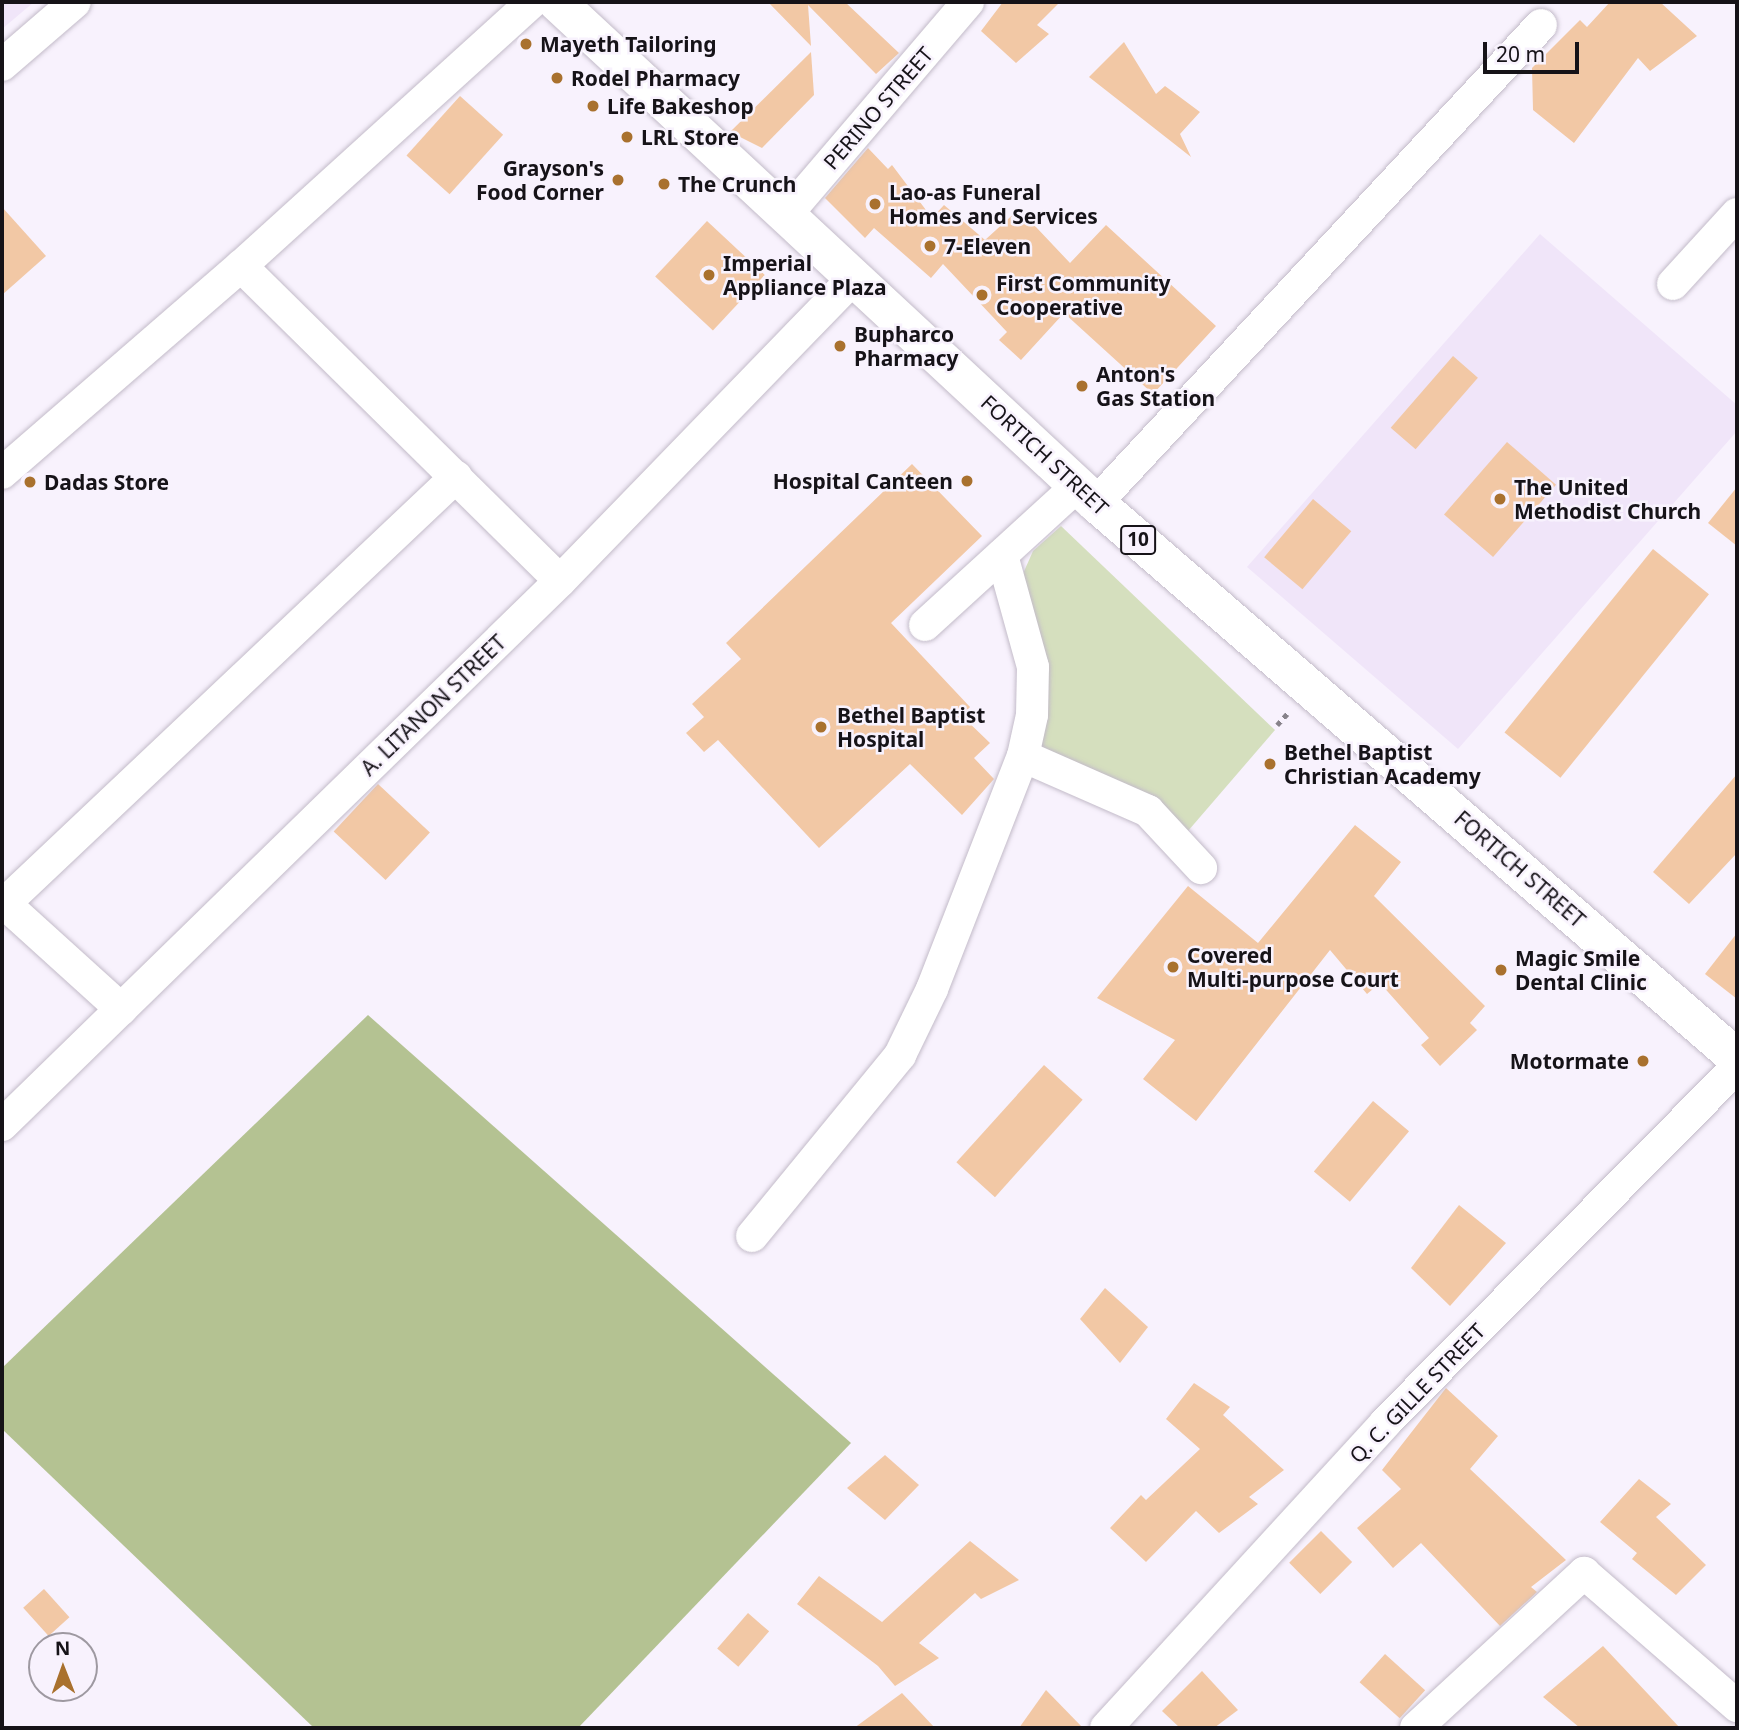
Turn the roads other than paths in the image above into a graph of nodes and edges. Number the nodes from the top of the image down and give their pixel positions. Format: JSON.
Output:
{"nodes":[{"id":1,"x":75,"y":2,"type":"edge"},
{"id":2,"x":532,"y":2,"type":"edge"},
{"id":3,"x":557,"y":2,"type":"edge"},
{"id":4,"x":968,"y":2,"type":"edge"},
{"id":5,"x":1541,"y":25,"type":"dead end"},
{"id":6,"x":2,"y":65,"type":"edge"},
{"id":7,"x":787,"y":214,"type":"junction"},
{"id":8,"x":1737,"y":214,"type":"edge"},
{"id":9,"x":241,"y":266,"type":"junction"},
{"id":10,"x":855,"y":277,"type":"junction"},
{"id":11,"x":1674,"y":284,"type":"dead end"},
{"id":12,"x":2,"y":473,"type":"edge"},
{"id":13,"x":456,"y":477,"type":"junction"},
{"id":14,"x":1087,"y":494,"type":"junction"},
{"id":15,"x":1002,"y":555,"type":"junction"},
{"id":16,"x":560,"y":581,"type":"junction"},
{"id":17,"x":925,"y":625,"type":"dead end"},
{"id":18,"x":1023,"y":756,"type":"junction"},
{"id":19,"x":1201,"y":868,"type":"dead end"},
{"id":20,"x":3,"y":904,"type":"edge"},
{"id":21,"x":121,"y":1009,"type":"junction"},
{"id":22,"x":1737,"y":1059,"type":"edge"},
{"id":23,"x":1737,"y":1067,"type":"edge"},
{"id":24,"x":2,"y":1125,"type":"edge"},
{"id":25,"x":752,"y":1236,"type":"dead end"},
{"id":26,"x":1737,"y":1706,"type":"edge"},
{"id":27,"x":1106,"y":1728,"type":"edge"},
{"id":28,"x":1416,"y":1728,"type":"edge"}],
"edges":[{"from":1,"to":6,"type":"street"},
{"from":2,"to":9,"type":"street"},
{"from":3,"to":7,"type":"highway","name":"FORTICH STREET","number":"10"},
{"from":4,"to":7,"type":"street","name":"PERINO STREET"},
{"from":5,"to":14,"type":"street"},
{"from":7,"to":10,"type":"highway","name":"FORTICH STREET","number":"10"},
{"from":8,"to":11,"type":"street"},
{"from":9,"to":12,"type":"street"},
{"from":9,"to":13,"type":"street"},
{"from":10,"to":14,"type":"highway","name":"FORTICH STREET","number":"10"},
{"from":10,"to":16,"type":"street","name":"A. LITANON STREET"},
{"from":13,"to":16,"type":"street"},
{"from":13,"to":20,"type":"street"},
{"from":14,"to":15,"type":"street"},
{"from":14,"to":22,"type":"highway","name":"FORTICH STREET","number":"10"},
{"from":15,"to":17,"type":"street"},
{"from":15,"to":18,"type":"street"},
{"from":16,"to":21,"type":"street","name":"A. LITANON STREET"},
{"from":18,"to":19,"type":"street"},
{"from":18,"to":25,"type":"street"},
{"from":20,"to":21,"type":"street"},
{"from":21,"to":24,"type":"street","name":"A. LITANON STREET"},
{"from":23,"to":27,"type":"street","name":"Q. C. GILLE STREET"},
{"from":26,"to":28,"type":"street"}]}
